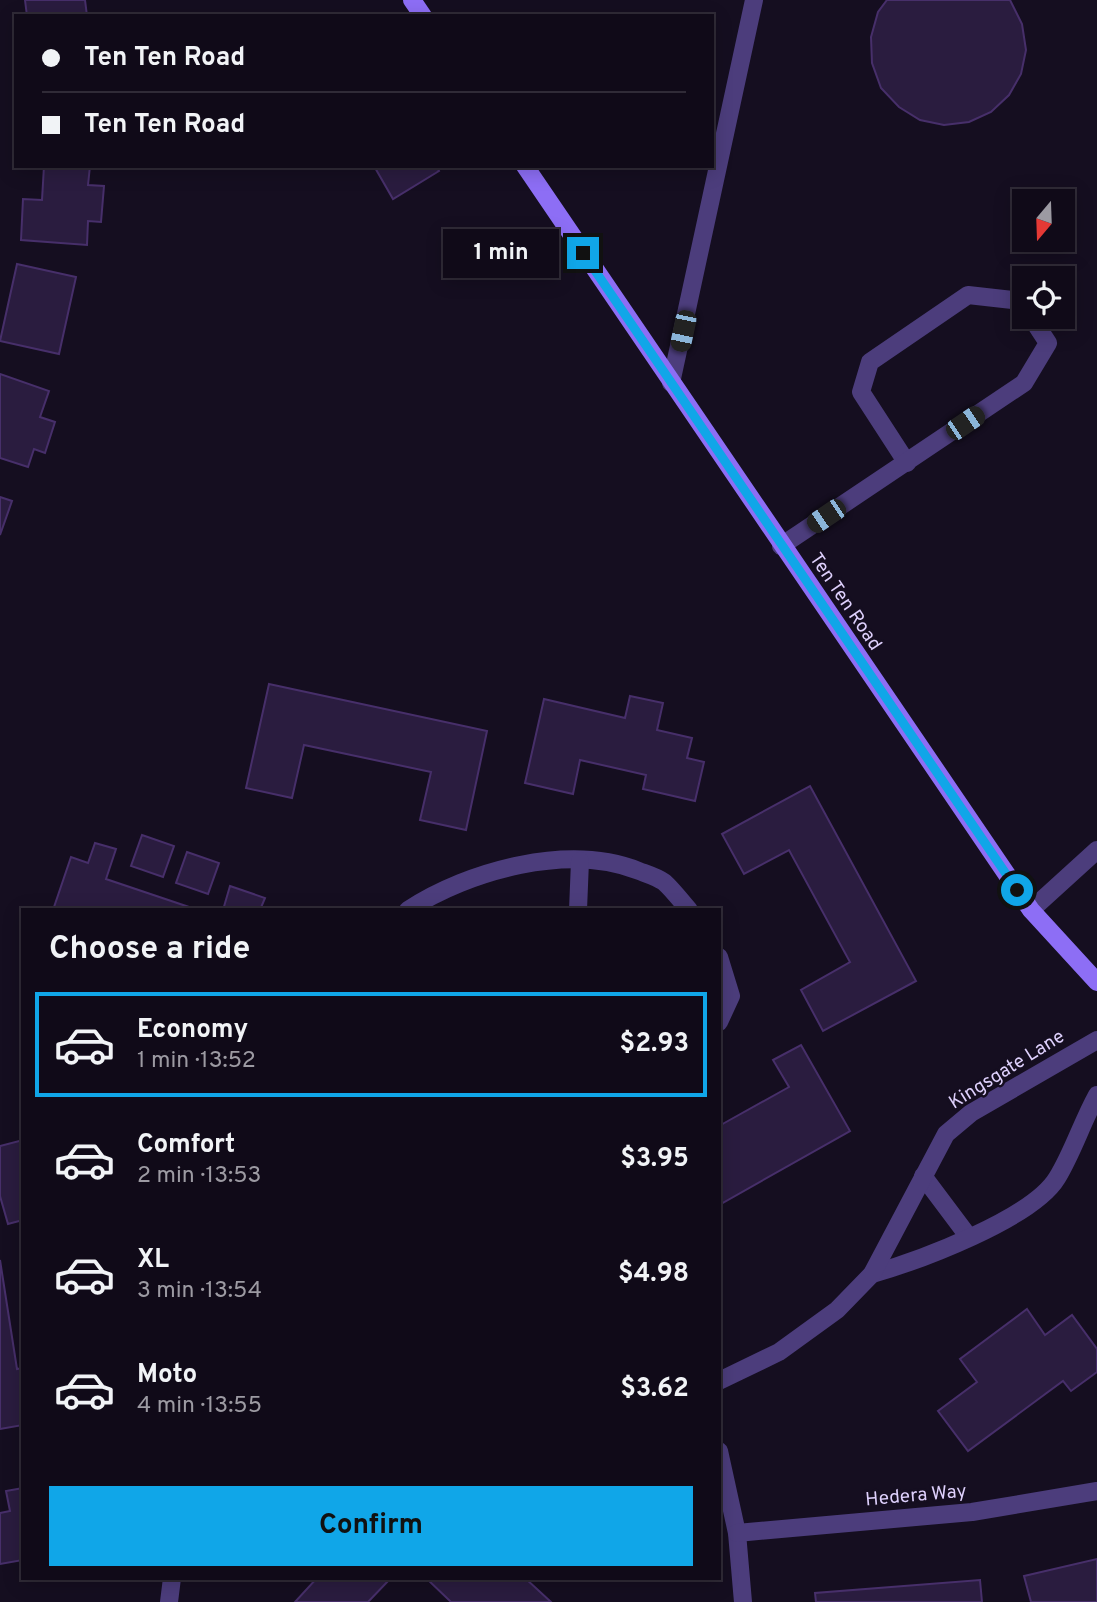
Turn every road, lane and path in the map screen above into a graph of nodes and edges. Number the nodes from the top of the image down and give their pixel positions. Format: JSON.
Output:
{"nodes":[{"id":1,"x":754,"y":0,"type":"edge"},
{"id":2,"x":526,"y":168,"type":"edge"},
{"id":3,"x":1012,"y":299,"type":"edge"},
{"id":4,"x":1039,"y":329,"type":"edge"},
{"id":5,"x":671,"y":383,"type":"junction"},
{"id":6,"x":907,"y":463,"type":"junction"},
{"id":7,"x":781,"y":546,"type":"junction"},
{"id":8,"x":1097,"y":850,"type":"edge"},
{"id":9,"x":580,"y":861,"type":"junction"},
{"id":10,"x":411,"y":908,"type":"edge"},
{"id":11,"x":578,"y":908,"type":"edge"},
{"id":12,"x":687,"y":908,"type":"edge"},
{"id":13,"x":1031,"y":910,"type":"junction"},
{"id":14,"x":721,"y":964,"type":"edge"},
{"id":15,"x":1097,"y":982,"type":"edge"},
{"id":16,"x":721,"y":1018,"type":"edge"},
{"id":17,"x":1097,"y":1040,"type":"edge"},
{"id":18,"x":1097,"y":1095,"type":"edge"},
{"id":19,"x":923,"y":1176,"type":"junction"},
{"id":20,"x":968,"y":1236,"type":"junction"},
{"id":21,"x":872,"y":1274,"type":"junction"},
{"id":22,"x":721,"y":1380,"type":"edge"},
{"id":23,"x":721,"y":1460,"type":"edge"},
{"id":24,"x":1097,"y":1491,"type":"edge"},
{"id":25,"x":737,"y":1533,"type":"junction"},
{"id":26,"x":172,"y":1580,"type":"edge"},
{"id":27,"x":169,"y":1602,"type":"edge"},
{"id":28,"x":743,"y":1602,"type":"edge"}],
"edges":[{"from":1,"to":5,"type":"street"},
{"from":2,"to":5,"type":"main road","name":"Ten Ten Road"},
{"from":3,"to":6,"type":"street"},
{"from":4,"to":6,"type":"street"},
{"from":5,"to":7,"type":"main road","name":"Ten Ten Road"},
{"from":6,"to":7,"type":"street"},
{"from":7,"to":13,"type":"main road","name":"Ten Ten Road"},
{"from":8,"to":13,"type":"street"},
{"from":9,"to":10,"type":"street"},
{"from":9,"to":11,"type":"street"},
{"from":9,"to":12,"type":"street"},
{"from":13,"to":15,"type":"main road","name":"Ten Ten Road"},
{"from":14,"to":16,"type":"street"},
{"from":17,"to":19,"type":"street","name":"Kingsgate Lane"},
{"from":18,"to":20,"type":"street","name":"Kingsgate Lane"},
{"from":19,"to":20,"type":"street"},
{"from":19,"to":21,"type":"street","name":"Kingsgate Lane"},
{"from":20,"to":21,"type":"street","name":"Kingsgate Lane"},
{"from":21,"to":22,"type":"street","name":"Kingsgate Lane"},
{"from":23,"to":25,"type":"street"},
{"from":24,"to":25,"type":"street","name":"Hedera Way"},
{"from":25,"to":28,"type":"street"},
{"from":26,"to":27,"type":"street"}]}
